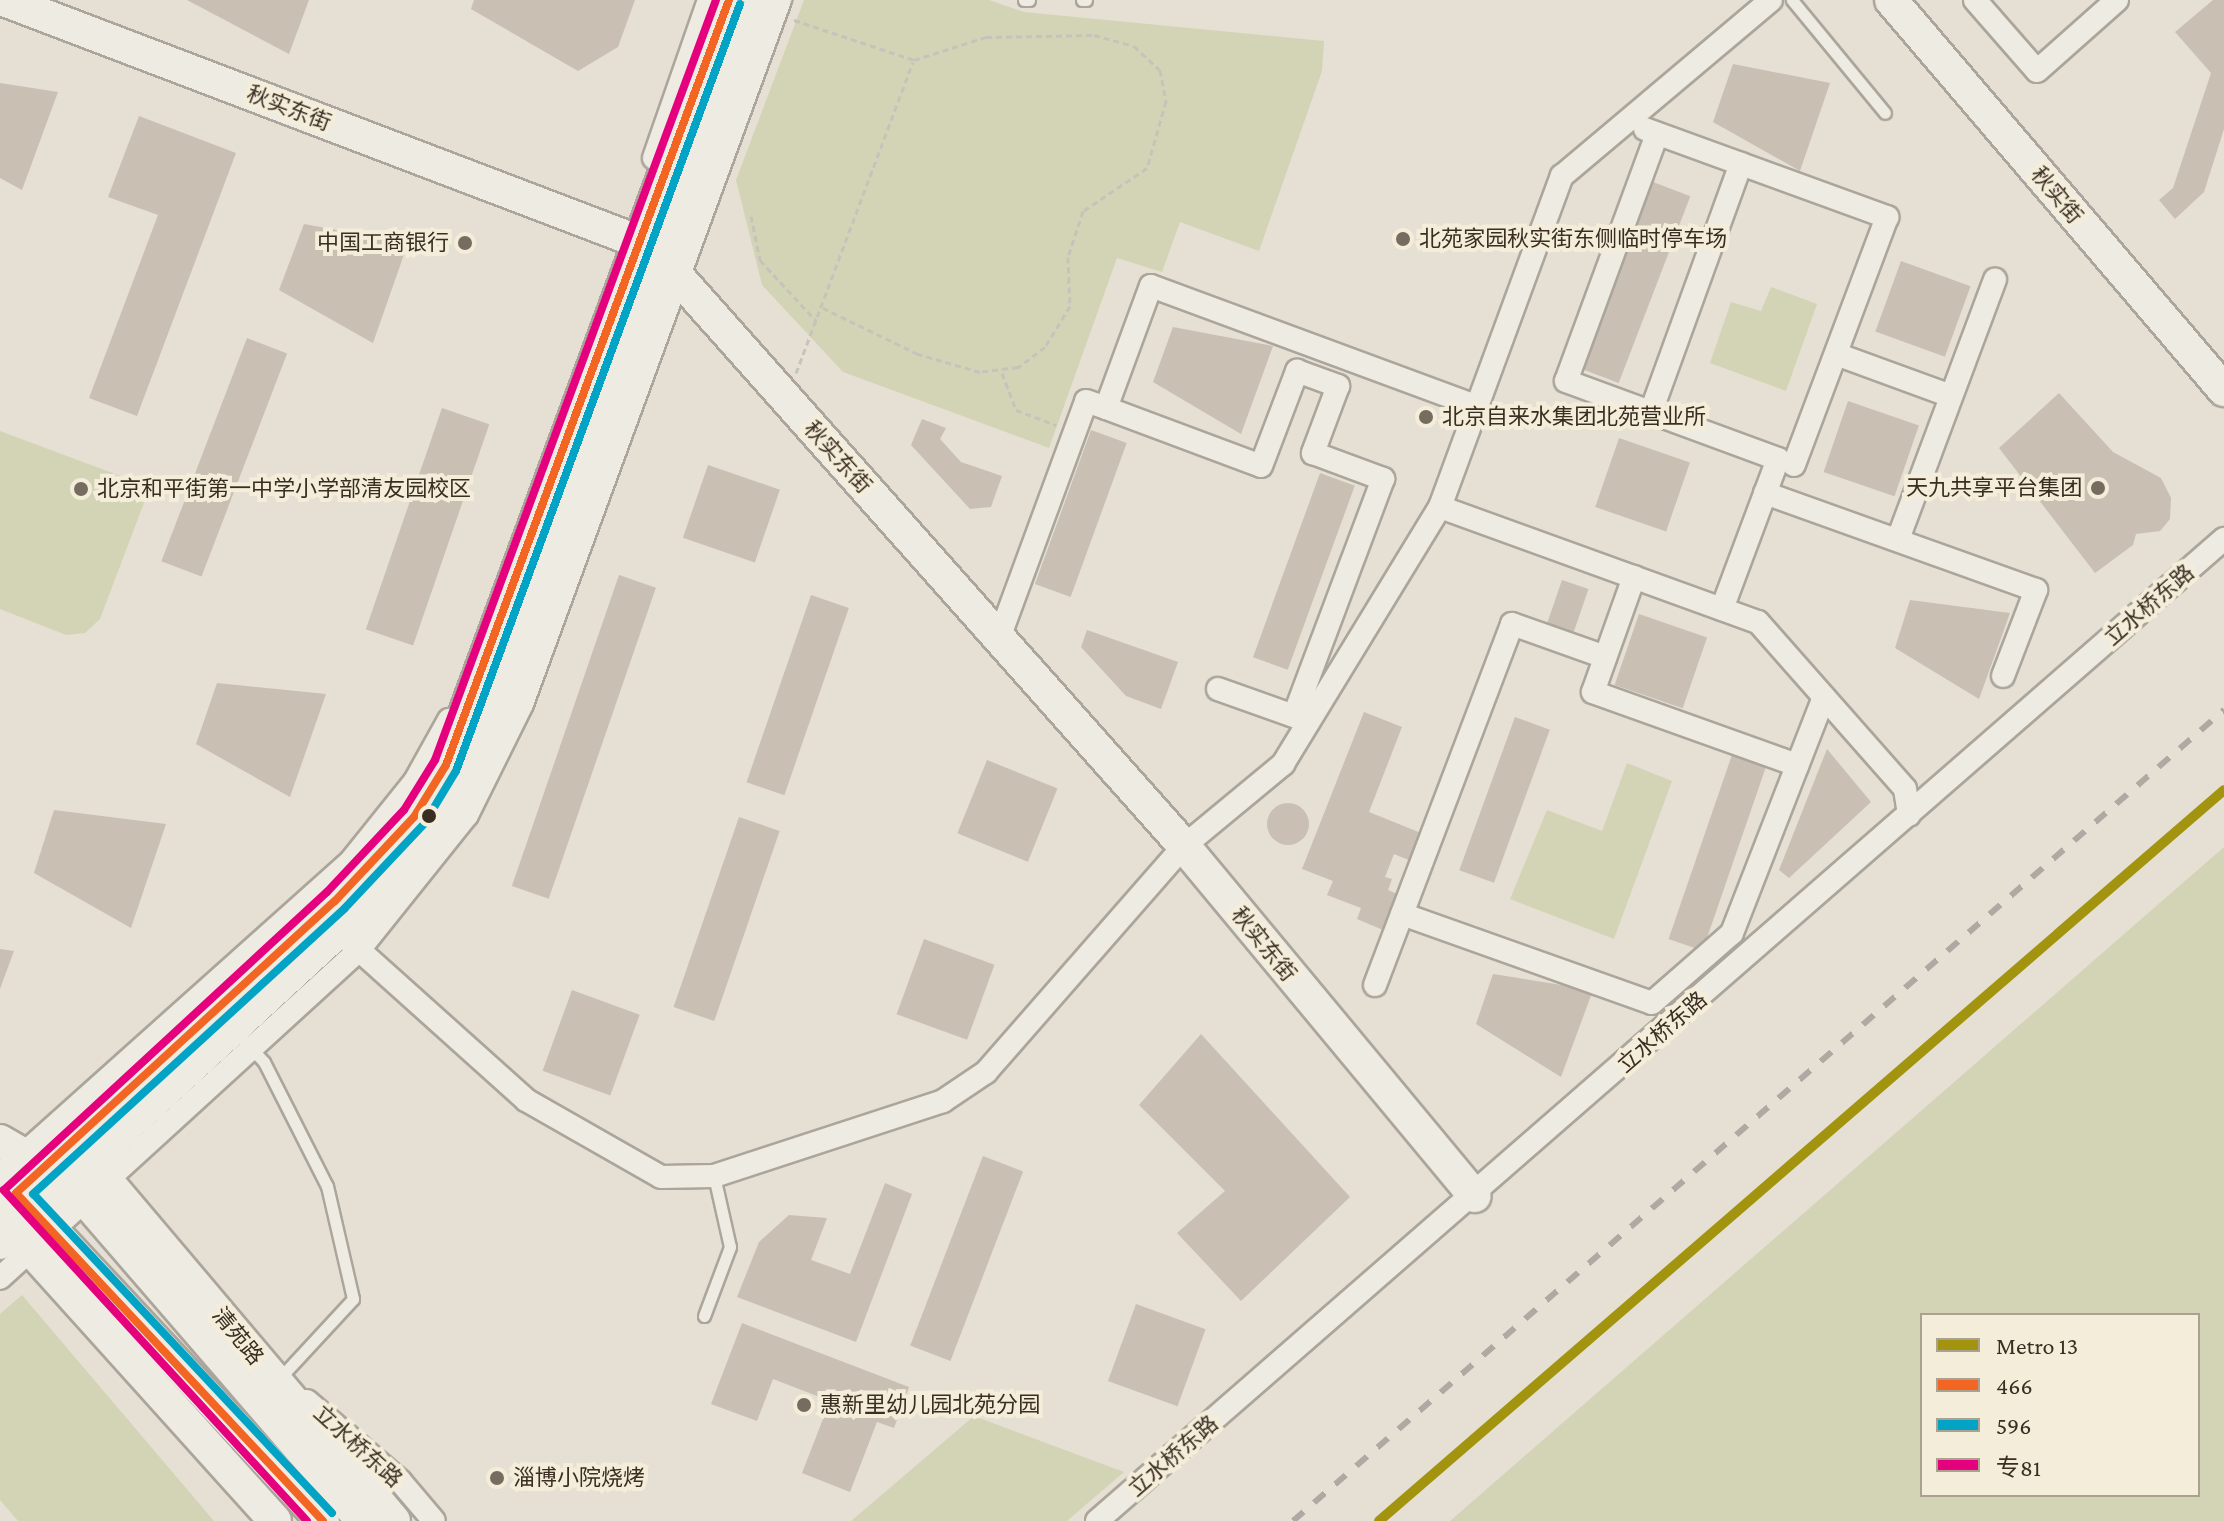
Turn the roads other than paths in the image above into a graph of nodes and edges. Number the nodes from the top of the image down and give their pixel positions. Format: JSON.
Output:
{"nodes":[{"id":1,"x":4,"y":0,"type":"edge"},
{"id":2,"x":709,"y":0,"type":"edge"},
{"id":3,"x":729,"y":0,"type":"edge"},
{"id":4,"x":1771,"y":0,"type":"edge"},
{"id":5,"x":1792,"y":0,"type":"edge"},
{"id":6,"x":1891,"y":0,"type":"edge"},
{"id":7,"x":1975,"y":0,"type":"edge"},
{"id":8,"x":2117,"y":0,"type":"edge"},
{"id":9,"x":771,"y":5,"type":"edge"},
{"id":10,"x":1885,"y":113,"type":"dead end"},
{"id":11,"x":1625,"y":122,"type":"junction"},
{"id":12,"x":1657,"y":134,"type":"junction"},
{"id":13,"x":1741,"y":164,"type":"junction"},
{"id":14,"x":653,"y":252,"type":"junction"},
{"id":15,"x":1995,"y":280,"type":"dead end"},
{"id":16,"x":1836,"y":354,"type":"junction"},
{"id":17,"x":2224,"y":390,"type":"edge"},
{"id":18,"x":1951,"y":396,"type":"junction"},
{"id":19,"x":1476,"y":406,"type":"junction"},
{"id":20,"x":1106,"y":408,"type":"junction"},
{"id":21,"x":1651,"y":412,"type":"junction"},
{"id":22,"x":1786,"y":462,"type":"junction"},
{"id":23,"x":1774,"y":496,"type":"junction"},
{"id":24,"x":1440,"y":507,"type":"junction"},
{"id":25,"x":1898,"y":539,"type":"junction"},
{"id":26,"x":2224,"y":539,"type":"edge"},
{"id":27,"x":1634,"y":577,"type":"junction"},
{"id":28,"x":1722,"y":609,"type":"junction"},
{"id":29,"x":999,"y":638,"type":"junction"},
{"id":30,"x":1605,"y":657,"type":"junction"},
{"id":31,"x":2003,"y":676,"type":"dead end"},
{"id":32,"x":1218,"y":689,"type":"dead end"},
{"id":33,"x":1824,"y":697,"type":"junction"},
{"id":34,"x":1302,"y":719,"type":"junction"},
{"id":35,"x":1797,"y":765,"type":"junction"},
{"id":36,"x":1909,"y":815,"type":"junction"},
{"id":37,"x":1184,"y":846,"type":"junction"},
{"id":38,"x":1402,"y":914,"type":"junction"},
{"id":39,"x":349,"y":942,"type":"junction"},
{"id":40,"x":1375,"y":985,"type":"dead end"},
{"id":41,"x":243,"y":1039,"type":"junction"},
{"id":42,"x":56,"y":1170,"type":"edge"},
{"id":43,"x":714,"y":1176,"type":"junction"},
{"id":44,"x":1475,"y":1196,"type":"junction"},
{"id":45,"x":20,"y":1207,"type":"edge"},
{"id":46,"x":0,"y":1243,"type":"edge"},
{"id":47,"x":0,"y":1278,"type":"edge"},
{"id":48,"x":704,"y":1316,"type":"dead end"},
{"id":49,"x":172,"y":1353,"type":"junction"},
{"id":50,"x":254,"y":1401,"type":"junction"},
{"id":51,"x":225,"y":1465,"type":"junction"},
{"id":52,"x":253,"y":1521,"type":"edge"},
{"id":53,"x":275,"y":1521,"type":"edge"},
{"id":54,"x":323,"y":1521,"type":"edge"},
{"id":55,"x":362,"y":1521,"type":"edge"},
{"id":56,"x":394,"y":1521,"type":"edge"},
{"id":57,"x":434,"y":1521,"type":"edge"},
{"id":58,"x":1097,"y":1521,"type":"edge"}],
"edges":[{"from":1,"to":14,"type":"street","name":"秋实东街"},
{"from":2,"to":14,"type":"street"},
{"from":3,"to":14,"type":"street"},
{"from":4,"to":11,"type":"street"},
{"from":5,"to":10,"type":"lane"},
{"from":6,"to":17,"type":"street","name":"秋实街"},
{"from":7,"to":8,"type":"street"},
{"from":9,"to":14,"type":"street"},
{"from":11,"to":12,"type":"street"},
{"from":11,"to":19,"type":"street"},
{"from":12,"to":13,"type":"street"},
{"from":12,"to":21,"type":"street"},
{"from":13,"to":16,"type":"street"},
{"from":13,"to":21,"type":"street"},
{"from":14,"to":29,"type":"street","name":"秋实东街"},
{"from":14,"to":39,"type":"street"},
{"from":14,"to":42,"type":"street"},
{"from":15,"to":18,"type":"street"},
{"from":16,"to":18,"type":"street"},
{"from":16,"to":22,"type":"street"},
{"from":18,"to":25,"type":"street"},
{"from":19,"to":20,"type":"street"},
{"from":19,"to":24,"type":"street"},
{"from":20,"to":29,"type":"street"},
{"from":20,"to":34,"type":"street"},
{"from":21,"to":22,"type":"street"},
{"from":22,"to":23,"type":"street"},
{"from":23,"to":25,"type":"street"},
{"from":23,"to":28,"type":"street"},
{"from":24,"to":27,"type":"street"},
{"from":24,"to":34,"type":"street"},
{"from":25,"to":31,"type":"street"},
{"from":26,"to":36,"type":"street","name":"立水桥东路"},
{"from":27,"to":28,"type":"street"},
{"from":27,"to":30,"type":"street"},
{"from":28,"to":33,"type":"street"},
{"from":29,"to":37,"type":"street","name":"秋实东街"},
{"from":30,"to":35,"type":"street"},
{"from":30,"to":38,"type":"street"},
{"from":32,"to":34,"type":"street"},
{"from":33,"to":35,"type":"street"},
{"from":33,"to":36,"type":"street"},
{"from":34,"to":37,"type":"street"},
{"from":35,"to":38,"type":"street"},
{"from":36,"to":44,"type":"street","name":"立水桥东路"},
{"from":37,"to":43,"type":"street"},
{"from":37,"to":44,"type":"street","name":"秋实东街"},
{"from":38,"to":40,"type":"street"},
{"from":39,"to":41,"type":"street"},
{"from":39,"to":43,"type":"street"},
{"from":41,"to":42,"type":"street"},
{"from":41,"to":50,"type":"lane"},
{"from":42,"to":45,"type":"street"},
{"from":42,"to":45,"type":"street"},
{"from":42,"to":50,"type":"street","name":"清苑路"},
{"from":42,"to":50,"type":"street","name":"清苑路"},
{"from":43,"to":48,"type":"lane"},
{"from":44,"to":58,"type":"street","name":"立水桥东路"},
{"from":45,"to":46,"type":"street"},
{"from":45,"to":47,"type":"street"},
{"from":45,"to":49,"type":"street","name":"清苑路"},
{"from":45,"to":51,"type":"street"},
{"from":49,"to":50,"type":"street","name":"清苑路"},
{"from":49,"to":51,"type":"street"},
{"from":50,"to":54,"type":"street","name":"清苑路"},
{"from":50,"to":55,"type":"street","name":"清苑路"},
{"from":50,"to":56,"type":"street","name":"清苑路"},
{"from":50,"to":57,"type":"street","name":"立水桥东路"},
{"from":51,"to":52,"type":"street"},
{"from":51,"to":53,"type":"street"}]}
